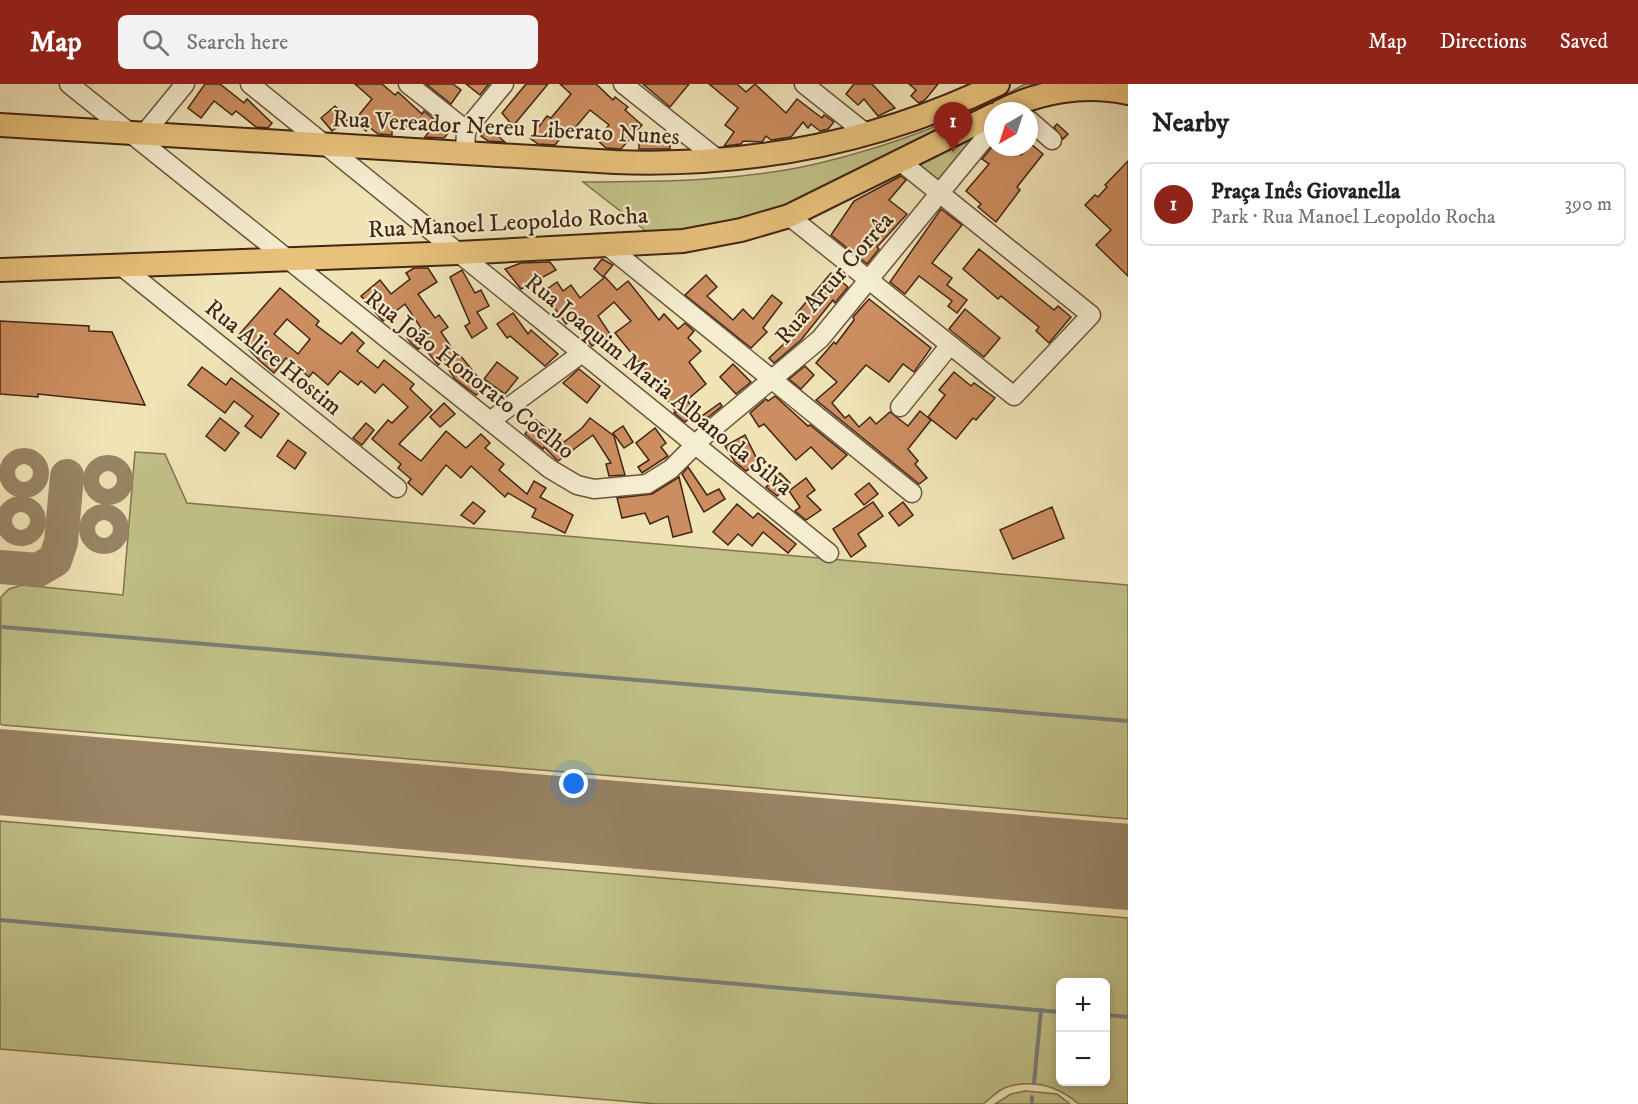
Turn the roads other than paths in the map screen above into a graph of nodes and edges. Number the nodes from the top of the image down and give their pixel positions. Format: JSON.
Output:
{"nodes":[{"id":1,"x":69,"y":84,"type":"edge"},
{"id":2,"x":185,"y":84,"type":"edge"},
{"id":3,"x":250,"y":84,"type":"edge"},
{"id":4,"x":408,"y":84,"type":"edge"},
{"id":5,"x":504,"y":84,"type":"edge"},
{"id":6,"x":623,"y":84,"type":"edge"},
{"id":7,"x":804,"y":84,"type":"edge"},
{"id":8,"x":990,"y":85,"type":"edge"},
{"id":9,"x":1128,"y":93,"type":"edge"},
{"id":10,"x":1024,"y":102,"type":"edge"},
{"id":11,"x":984,"y":122,"type":"edge"},
{"id":12,"x":0,"y":125,"type":"edge"},
{"id":13,"x":1038,"y":128,"type":"edge"},
{"id":14,"x":137,"y":133,"type":"junction"},
{"id":15,"x":868,"y":135,"type":"junction"},
{"id":16,"x":984,"y":139,"type":"edge"},
{"id":17,"x":1052,"y":140,"type":"dead end"},
{"id":18,"x":466,"y":142,"type":"junction"},
{"id":19,"x":324,"y":144,"type":"junction"},
{"id":20,"x":720,"y":161,"type":"junction"},
{"id":21,"x":901,"y":162,"type":"junction"},
{"id":22,"x":939,"y":192,"type":"junction"},
{"id":23,"x":789,"y":216,"type":"junction"},
{"id":24,"x":605,"y":244,"type":"junction"},
{"id":25,"x":458,"y":253,"type":"junction"},
{"id":26,"x":287,"y":258,"type":"junction"},
{"id":27,"x":120,"y":265,"type":"junction"},
{"id":28,"x":0,"y":270,"type":"edge"},
{"id":29,"x":869,"y":279,"type":"junction"},
{"id":30,"x":950,"y":345,"type":"junction"},
{"id":31,"x":582,"y":352,"type":"junction"},
{"id":32,"x":772,"y":380,"type":"junction"},
{"id":33,"x":900,"y":407,"type":"dead end"},
{"id":34,"x":490,"y":421,"type":"junction"},
{"id":35,"x":696,"y":446,"type":"junction"},
{"id":36,"x":396,"y":488,"type":"dead end"},
{"id":37,"x":912,"y":493,"type":"dead end"},
{"id":38,"x":829,"y":553,"type":"dead end"}],
"edges":[{"from":1,"to":14,"type":"street","name":"Rua João Honorato Coelho"},
{"from":2,"to":14,"type":"street"},
{"from":3,"to":19,"type":"street","name":"Rua Joaquim Maria Albano da Silva"},
{"from":4,"to":18,"type":"street"},
{"from":5,"to":18,"type":"street"},
{"from":6,"to":20,"type":"street"},
{"from":7,"to":15,"type":"street"},
{"from":8,"to":15,"type":"main road","name":"Rua Vereador Nereu Liberato Nunes"},
{"from":9,"to":10,"type":"main road","name":"Rua Manoel Leopoldo Rocha"},
{"from":11,"to":21,"type":"main road","name":"Rua Manoel Leopoldo Rocha"},
{"from":12,"to":14,"type":"main road","name":"Rua Vereador Nereu Liberato Nunes"},
{"from":13,"to":17,"type":"street"},
{"from":14,"to":19,"type":"main road","name":"Rua Vereador Nereu Liberato Nunes"},
{"from":14,"to":26,"type":"street","name":"Rua João Honorato Coelho"},
{"from":15,"to":20,"type":"main road","name":"Rua Vereador Nereu Liberato Nunes"},
{"from":16,"to":22,"type":"street","name":"Rua Artur Corrêa"},
{"from":18,"to":19,"type":"main road","name":"Rua Vereador Nereu Liberato Nunes"},
{"from":18,"to":20,"type":"main road","name":"Rua Vereador Nereu Liberato Nunes"},
{"from":19,"to":25,"type":"street","name":"Rua Joaquim Maria Albano da Silva"},
{"from":21,"to":22,"type":"street"},
{"from":21,"to":23,"type":"main road","name":"Rua Manoel Leopoldo Rocha"},
{"from":22,"to":29,"type":"street","name":"Rua Artur Corrêa"},
{"from":22,"to":30,"type":"street"},
{"from":23,"to":24,"type":"main road","name":"Rua Manoel Leopoldo Rocha"},
{"from":23,"to":29,"type":"street"},
{"from":24,"to":25,"type":"main road","name":"Rua Manoel Leopoldo Rocha"},
{"from":24,"to":32,"type":"street"},
{"from":25,"to":26,"type":"main road","name":"Rua Manoel Leopoldo Rocha"},
{"from":25,"to":31,"type":"street","name":"Rua Joaquim Maria Albano da Silva"},
{"from":26,"to":27,"type":"main road","name":"Rua Manoel Leopoldo Rocha"},
{"from":26,"to":34,"type":"street","name":"Rua João Honorato Coelho"},
{"from":27,"to":28,"type":"main road","name":"Rua Manoel Leopoldo Rocha"},
{"from":27,"to":36,"type":"street","name":"Rua Alice Hostim"},
{"from":29,"to":30,"type":"street"},
{"from":29,"to":32,"type":"street","name":"Rua Artur Corrêa"},
{"from":30,"to":33,"type":"street"},
{"from":31,"to":34,"type":"street"},
{"from":31,"to":35,"type":"street","name":"Rua Joaquim Maria Albano da Silva"},
{"from":32,"to":35,"type":"street","name":"Rua Artur Corrêa"},
{"from":32,"to":37,"type":"street"},
{"from":34,"to":35,"type":"street","name":"Rua João Honorato Coelho"},
{"from":35,"to":38,"type":"street","name":"Rua Joaquim Maria Albano da Silva"}]}
